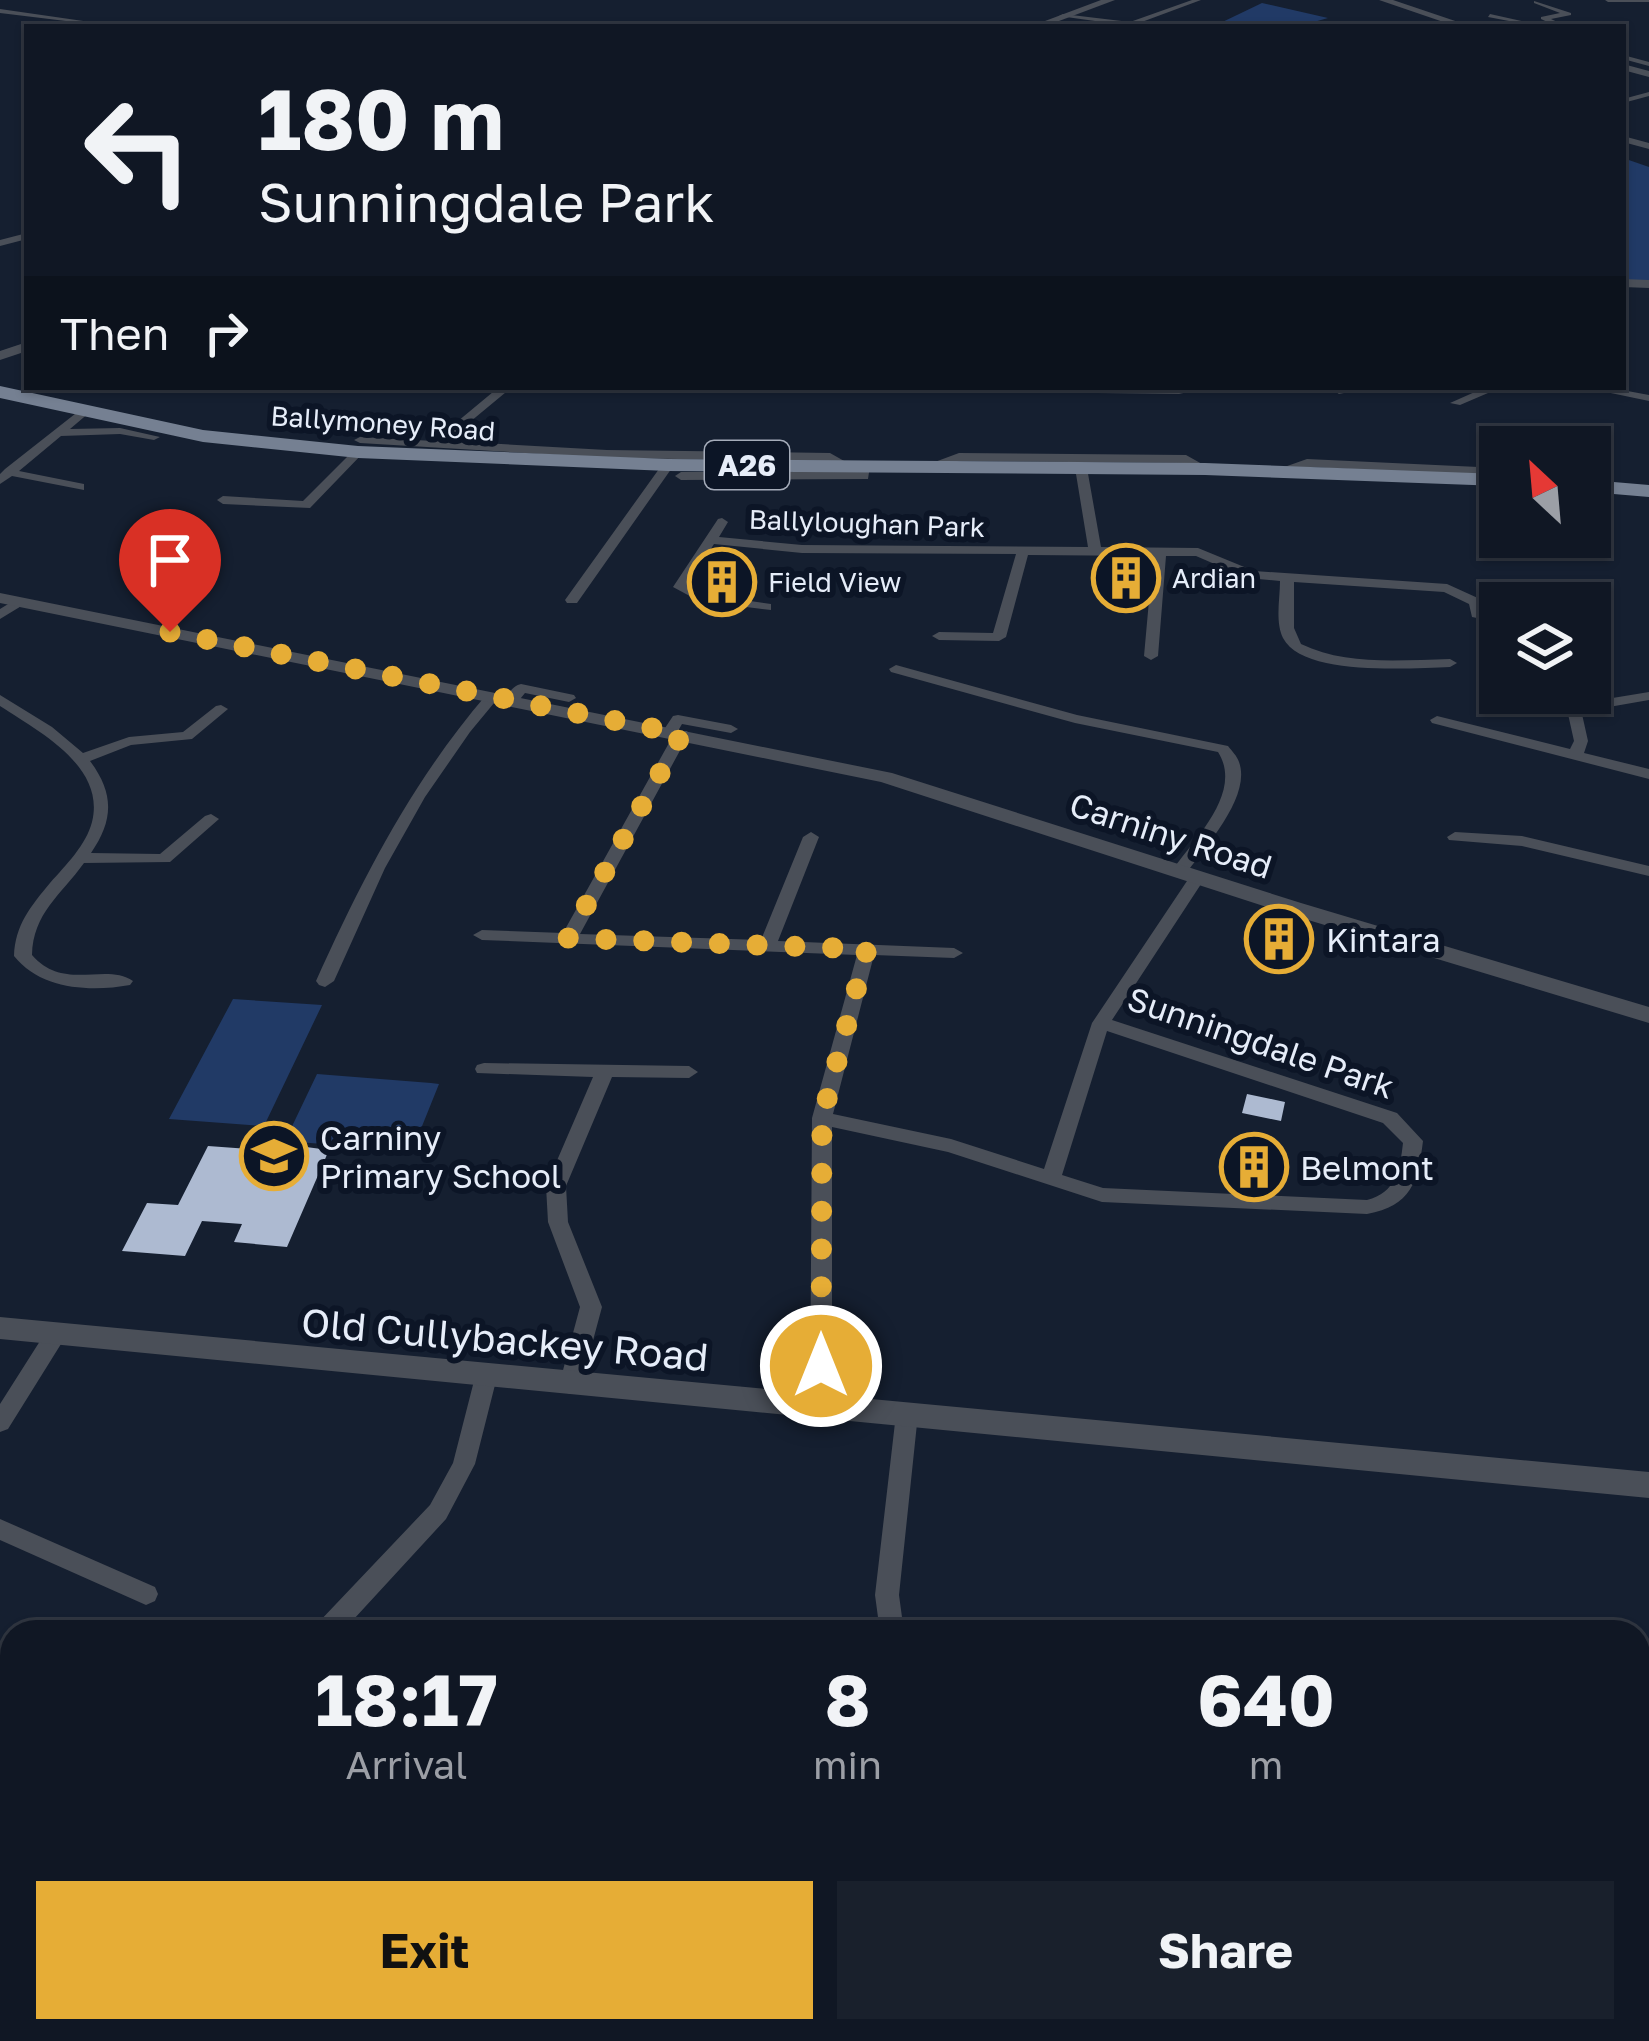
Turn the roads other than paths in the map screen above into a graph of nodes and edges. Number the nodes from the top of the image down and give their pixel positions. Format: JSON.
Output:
{"nodes":[{"id":1,"x":1110,"y":0,"type":"edge"},
{"id":2,"x":1198,"y":0,"type":"edge"},
{"id":3,"x":1384,"y":0,"type":"edge"},
{"id":4,"x":1608,"y":0,"type":"edge"},
{"id":5,"x":1648,"y":0,"type":"edge"},
{"id":6,"x":1533,"y":1,"type":"edge"},
{"id":7,"x":1557,"y":1,"type":"edge"},
{"id":8,"x":0,"y":11,"type":"edge"},
{"id":9,"x":1569,"y":14,"type":"junction"},
{"id":10,"x":1063,"y":16,"type":"junction"},
{"id":11,"x":1490,"y":16,"type":"dead end"},
{"id":12,"x":1581,"y":19,"type":"dead end"},
{"id":13,"x":90,"y":24,"type":"edge"},
{"id":14,"x":1042,"y":24,"type":"edge"},
{"id":15,"x":1459,"y":24,"type":"edge"},
{"id":16,"x":1525,"y":24,"type":"edge"},
{"id":17,"x":1558,"y":24,"type":"edge"},
{"id":18,"x":1649,"y":133,"type":"edge"},
{"id":19,"x":1626,"y":140,"type":"edge"},
{"id":20,"x":1649,"y":146,"type":"edge"},
{"id":21,"x":502,"y":390,"type":"edge"},
{"id":22,"x":1070,"y":390,"type":"edge"},
{"id":23,"x":1189,"y":390,"type":"edge"},
{"id":24,"x":1488,"y":390,"type":"edge"},
{"id":25,"x":1605,"y":390,"type":"edge"},
{"id":26,"x":0,"y":392,"type":"edge"},
{"id":27,"x":1649,"y":398,"type":"edge"},
{"id":28,"x":1456,"y":403,"type":"dead end"},
{"id":29,"x":85,"y":412,"type":"junction"},
{"id":30,"x":59,"y":433,"type":"junction"},
{"id":31,"x":154,"y":437,"type":"dead end"},
{"id":32,"x":437,"y":444,"type":"junction"},
{"id":33,"x":359,"y":446,"type":"junction"},
{"id":34,"x":554,"y":454,"type":"junction"},
{"id":35,"x":856,"y":466,"type":"junction"},
{"id":36,"x":930,"y":466,"type":"junction"},
{"id":37,"x":1082,"y":468,"type":"junction"},
{"id":38,"x":1205,"y":469,"type":"junction"},
{"id":39,"x":674,"y":470,"type":"junction"},
{"id":40,"x":4,"y":476,"type":"edge"},
{"id":41,"x":1479,"y":476,"type":"edge"},
{"id":42,"x":80,"y":487,"type":"dead end"},
{"id":43,"x":1611,"y":488,"type":"edge"},
{"id":44,"x":1649,"y":491,"type":"edge"},
{"id":45,"x":223,"y":500,"type":"dead end"},
{"id":46,"x":722,"y":523,"type":"dead end"},
{"id":47,"x":710,"y":541,"type":"junction"},
{"id":48,"x":1023,"y":550,"type":"junction"},
{"id":49,"x":1095,"y":550,"type":"junction"},
{"id":50,"x":1160,"y":550,"type":"junction"},
{"id":51,"x":1287,"y":577,"type":"junction"},
{"id":52,"x":572,"y":600,"type":"dead end"},
{"id":53,"x":6,"y":605,"type":"edge"},
{"id":54,"x":766,"y":607,"type":"dead end"},
{"id":55,"x":1477,"y":614,"type":"dead end"},
{"id":56,"x":939,"y":636,"type":"dead end"},
{"id":57,"x":1151,"y":656,"type":"dead end"},
{"id":58,"x":1450,"y":663,"type":"dead end"},
{"id":59,"x":896,"y":669,"type":"dead end"},
{"id":60,"x":1649,"y":696,"type":"edge"},
{"id":61,"x":569,"y":698,"type":"dead end"},
{"id":62,"x":0,"y":699,"type":"edge"},
{"id":63,"x":502,"y":699,"type":"junction"},
{"id":64,"x":221,"y":709,"type":"dead end"},
{"id":65,"x":1437,"y":720,"type":"dead end"},
{"id":66,"x":731,"y":729,"type":"dead end"},
{"id":67,"x":676,"y":733,"type":"junction"},
{"id":68,"x":1576,"y":755,"type":"junction"},
{"id":69,"x":80,"y":759,"type":"junction"},
{"id":70,"x":1649,"y":774,"type":"edge"},
{"id":71,"x":211,"y":819,"type":"dead end"},
{"id":72,"x":1455,"y":836,"type":"dead end"},
{"id":73,"x":811,"y":837,"type":"dead end"},
{"id":74,"x":83,"y":858,"type":"junction"},
{"id":75,"x":1649,"y":871,"type":"edge"},
{"id":76,"x":1188,"y":875,"type":"junction"},
{"id":77,"x":482,"y":935,"type":"dead end"},
{"id":78,"x":568,"y":938,"type":"junction"},
{"id":79,"x":767,"y":946,"type":"junction"},
{"id":80,"x":867,"y":949,"type":"junction"},
{"id":81,"x":954,"y":953,"type":"dead end"},
{"id":82,"x":124,"y":981,"type":"dead end"},
{"id":83,"x":325,"y":981,"type":"dead end"},
{"id":84,"x":1649,"y":1015,"type":"edge"},
{"id":85,"x":1101,"y":1023,"type":"junction"},
{"id":86,"x":484,"y":1069,"type":"dead end"},
{"id":87,"x":605,"y":1071,"type":"junction"},
{"id":88,"x":689,"y":1072,"type":"dead end"},
{"id":89,"x":822,"y":1118,"type":"junction"},
{"id":90,"x":1051,"y":1179,"type":"junction"},
{"id":91,"x":0,"y":1328,"type":"edge"},
{"id":92,"x":55,"y":1336,"type":"junction"},
{"id":93,"x":486,"y":1377,"type":"junction"},
{"id":94,"x":570,"y":1385,"type":"junction"},
{"id":95,"x":821,"y":1407,"type":"junction"},
{"id":96,"x":907,"y":1414,"type":"junction"},
{"id":97,"x":0,"y":1423,"type":"edge"},
{"id":98,"x":1649,"y":1484,"type":"edge"},
{"id":99,"x":0,"y":1529,"type":"edge"},
{"id":100,"x":146,"y":1594,"type":"dead end"},
{"id":101,"x":337,"y":1620,"type":"edge"},
{"id":102,"x":890,"y":1620,"type":"edge"}],
"edges":[{"from":1,"to":10,"type":"street"},
{"from":2,"to":10,"type":"street"},
{"from":3,"to":15,"type":"street"},
{"from":4,"to":5,"type":"street"},
{"from":6,"to":7,"type":"street"},
{"from":6,"to":9,"type":"street"},
{"from":8,"to":13,"type":"street"},
{"from":9,"to":12,"type":"street"},
{"from":9,"to":17,"type":"street"},
{"from":10,"to":14,"type":"street"},
{"from":11,"to":16,"type":"street"},
{"from":18,"to":19,"type":"street"},
{"from":19,"to":20,"type":"street"},
{"from":21,"to":32,"type":"street"},
{"from":22,"to":23,"type":"street"},
{"from":24,"to":28,"type":"street"},
{"from":25,"to":27,"type":"street"},
{"from":26,"to":29,"type":"main road","name":"Ballymoney Road","number":"A26"},
{"from":29,"to":30,"type":"street"},
{"from":29,"to":33,"type":"main road","name":"Ballymoney Road","number":"A26"},
{"from":30,"to":31,"type":"street"},
{"from":30,"to":40,"type":"street"},
{"from":32,"to":33,"type":"street","name":"Ballymoney Road"},
{"from":32,"to":34,"type":"street","name":"Ballymoney Road"},
{"from":33,"to":34,"type":"main road","name":"Ballymoney Road","number":"A26"},
{"from":33,"to":45,"type":"street"},
{"from":34,"to":35,"type":"street","name":"Ballymoney Road"},
{"from":34,"to":39,"type":"main road","name":"Ballymoney Road","number":"A26"},
{"from":35,"to":36,"type":"main road","name":"Ballymoney Road","number":"A26"},
{"from":35,"to":39,"type":"main road","name":"Ballymoney Road","number":"A26"},
{"from":36,"to":37,"type":"main road","name":"Ballymoney Road","number":"A26"},
{"from":36,"to":38,"type":"street","name":"Ballymoney Road"},
{"from":37,"to":38,"type":"main road","name":"Ballymoney Road","number":"A26"},
{"from":37,"to":49,"type":"street"},
{"from":38,"to":41,"type":"main road","name":"Ballymoney Road","number":"A26"},
{"from":39,"to":52,"type":"street"},
{"from":40,"to":42,"type":"street"},
{"from":43,"to":44,"type":"main road"},
{"from":46,"to":47,"type":"street","name":"Ballyloughan Park"},
{"from":47,"to":48,"type":"street","name":"Ballyloughan Park"},
{"from":47,"to":54,"type":"street","name":"Ballyloughan Park"},
{"from":48,"to":49,"type":"street","name":"Ballyloughan Park"},
{"from":48,"to":56,"type":"street","name":"Ballyloughan Park"},
{"from":49,"to":50,"type":"street","name":"Ballyloughan Park"},
{"from":50,"to":51,"type":"street","name":"Ballyloughan Park"},
{"from":50,"to":57,"type":"street"},
{"from":51,"to":55,"type":"street","name":"Ballyloughan Park"},
{"from":51,"to":58,"type":"street"},
{"from":53,"to":63,"type":"street","name":"Carniny Road"},
{"from":59,"to":76,"type":"street","name":"Sunningdale Park"},
{"from":60,"to":68,"type":"street"},
{"from":61,"to":63,"type":"street","name":"Carniny Road"},
{"from":62,"to":69,"type":"street"},
{"from":63,"to":67,"type":"street","name":"Carniny Road"},
{"from":63,"to":83,"type":"street"},
{"from":64,"to":69,"type":"street"},
{"from":65,"to":68,"type":"street"},
{"from":66,"to":67,"type":"street","name":"Carniny Road"},
{"from":67,"to":76,"type":"street","name":"Carniny Road"},
{"from":67,"to":78,"type":"street"},
{"from":68,"to":70,"type":"street"},
{"from":69,"to":74,"type":"street"},
{"from":71,"to":74,"type":"street"},
{"from":72,"to":75,"type":"street"},
{"from":73,"to":79,"type":"street"},
{"from":74,"to":82,"type":"street"},
{"from":76,"to":84,"type":"street","name":"Carniny Road"},
{"from":76,"to":85,"type":"street","name":"Sunningdale Park"},
{"from":77,"to":78,"type":"street"},
{"from":78,"to":79,"type":"street"},
{"from":79,"to":80,"type":"street"},
{"from":80,"to":81,"type":"street"},
{"from":80,"to":89,"type":"street"},
{"from":85,"to":90,"type":"street","name":"Sunningdale Park"},
{"from":85,"to":90,"type":"street","name":"Sunningdale Park"},
{"from":86,"to":87,"type":"street"},
{"from":87,"to":88,"type":"street"},
{"from":87,"to":94,"type":"street"},
{"from":89,"to":90,"type":"street","name":"Sunningdale Park"},
{"from":89,"to":95,"type":"street"},
{"from":91,"to":92,"type":"street","name":"Old Cullybackey Road"},
{"from":92,"to":93,"type":"street","name":"Old Cullybackey Road"},
{"from":92,"to":97,"type":"street"},
{"from":93,"to":94,"type":"street","name":"Old Cullybackey Road"},
{"from":93,"to":101,"type":"street"},
{"from":94,"to":95,"type":"street","name":"Old Cullybackey Road"},
{"from":95,"to":96,"type":"street","name":"Old Cullybackey Road"},
{"from":96,"to":98,"type":"street","name":"Old Cullybackey Road"},
{"from":96,"to":102,"type":"street"},
{"from":99,"to":100,"type":"street"}]}
